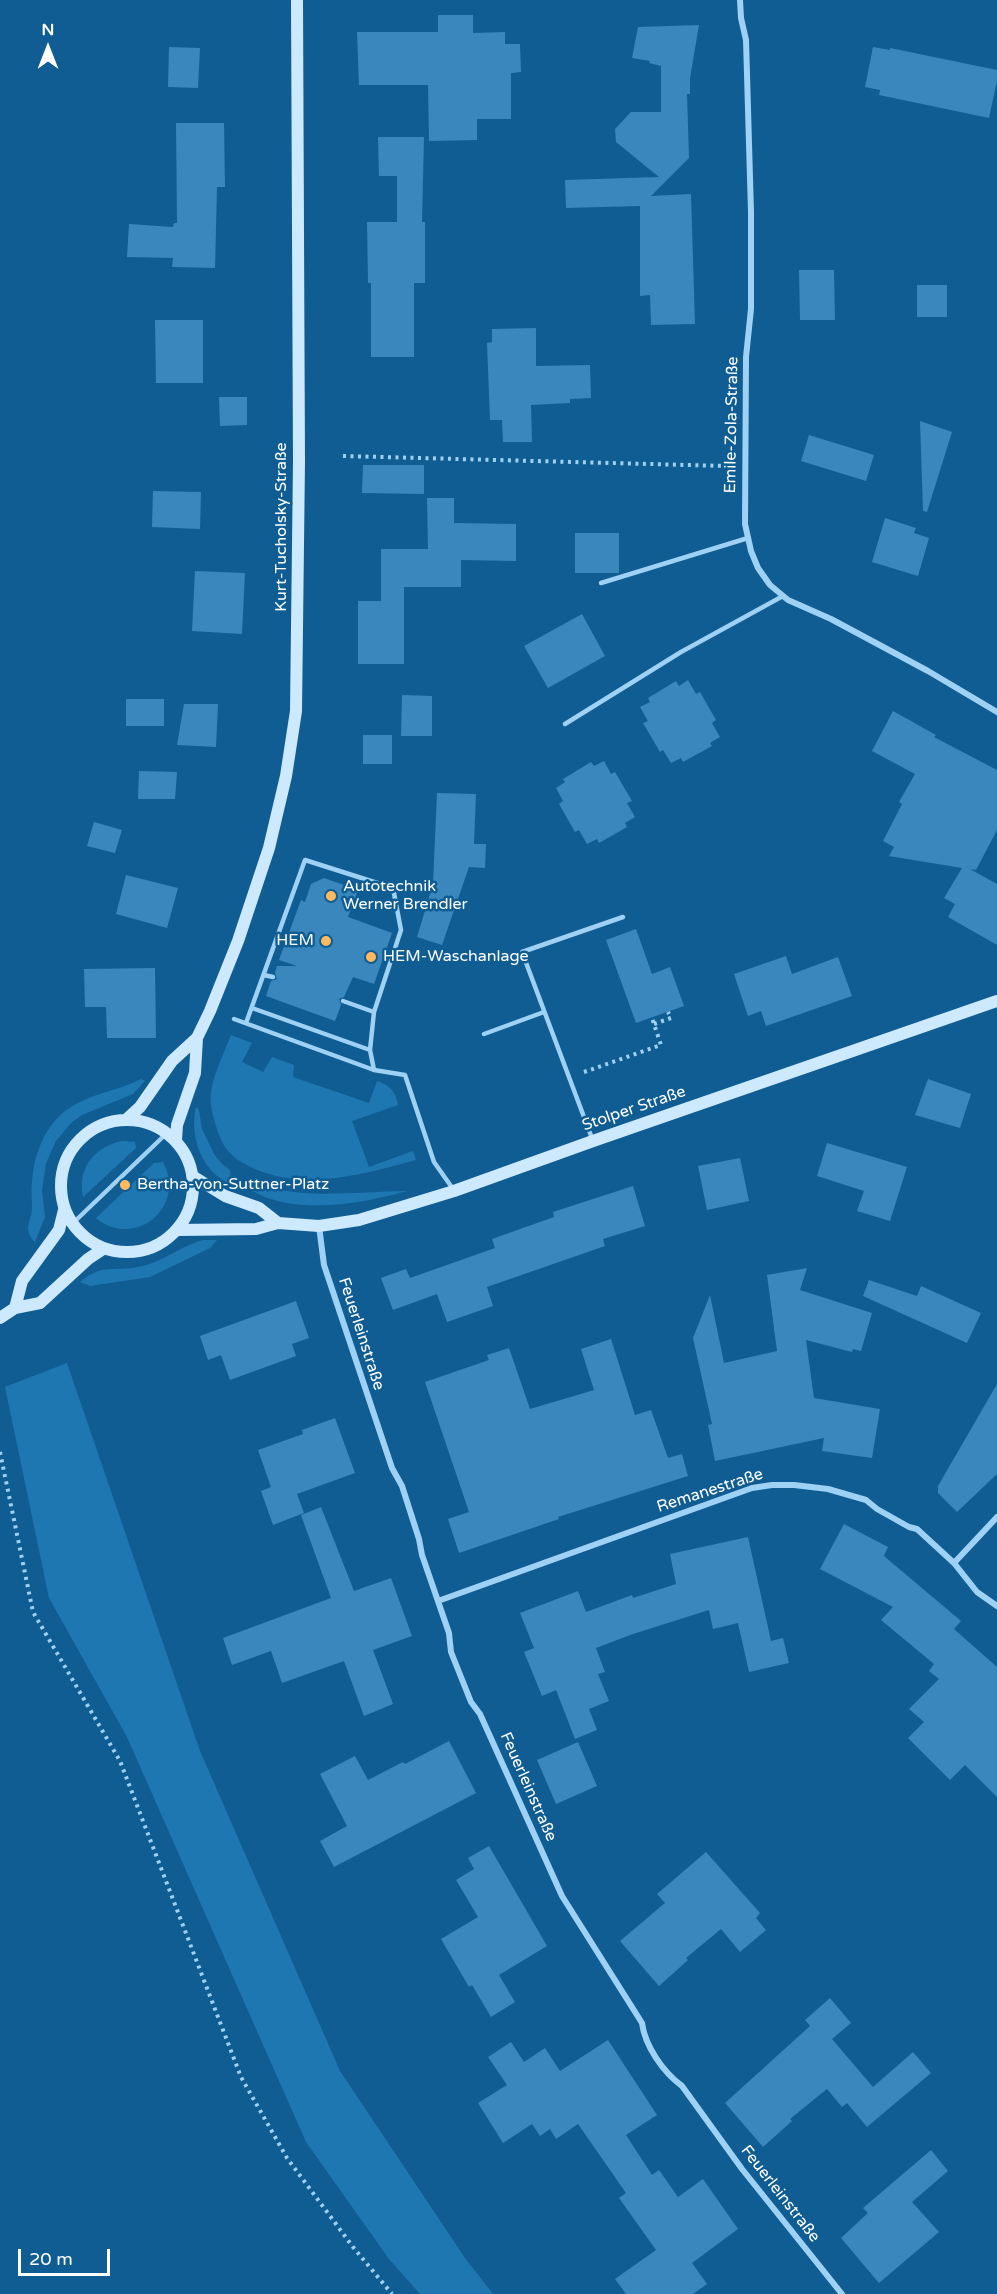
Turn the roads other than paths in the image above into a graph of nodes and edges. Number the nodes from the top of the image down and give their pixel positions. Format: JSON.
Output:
{"nodes":[{"id":1,"x":297,"y":0,"type":"edge"},
{"id":2,"x":740,"y":0,"type":"edge"},
{"id":3,"x":748,"y":538,"type":"junction"},
{"id":4,"x":601,"y":583,"type":"dead end"},
{"id":5,"x":783,"y":596,"type":"junction"},
{"id":6,"x":997,"y":712,"type":"edge"},
{"id":7,"x":565,"y":724,"type":"dead end"},
{"id":8,"x":622,"y":917,"type":"dead end"},
{"id":9,"x":264,"y":975,"type":"junction"},
{"id":10,"x":273,"y":977,"type":"dead end"},
{"id":11,"x":343,"y":1001,"type":"dead end"},
{"id":12,"x":997,"y":1001,"type":"edge"},
{"id":13,"x":252,"y":1008,"type":"junction"},
{"id":14,"x":374,"y":1012,"type":"junction"},
{"id":15,"x":544,"y":1012,"type":"junction"},
{"id":16,"x":234,"y":1019,"type":"dead end"},
{"id":17,"x":246,"y":1023,"type":"junction"},
{"id":18,"x":484,"y":1034,"type":"dead end"},
{"id":19,"x":197,"y":1038,"type":"junction"},
{"id":20,"x":370,"y":1050,"type":"junction"},
{"id":21,"x":374,"y":1070,"type":"junction"},
{"id":22,"x":128,"y":1119,"type":"junction"},
{"id":23,"x":172,"y":1136,"type":"junction"},
{"id":24,"x":593,"y":1141,"type":"junction"},
{"id":25,"x":194,"y":1177,"type":"junction"},
{"id":26,"x":454,"y":1191,"type":"junction"},
{"id":27,"x":64,"y":1210,"type":"junction"},
{"id":28,"x":278,"y":1223,"type":"junction"},
{"id":29,"x":72,"y":1224,"type":"junction"},
{"id":30,"x":319,"y":1226,"type":"junction"},
{"id":31,"x":178,"y":1230,"type":"junction"},
{"id":32,"x":104,"y":1249,"type":"junction"},
{"id":33,"x":15,"y":1308,"type":"junction"},
{"id":34,"x":0,"y":1318,"type":"edge"},
{"id":35,"x":997,"y":1517,"type":"edge"},
{"id":36,"x":954,"y":1563,"type":"junction"},
{"id":37,"x":438,"y":1601,"type":"junction"},
{"id":38,"x":997,"y":1606,"type":"edge"},
{"id":39,"x":842,"y":2294,"type":"edge"}],
"edges":[{"from":1,"to":19,"type":"main road","name":"Kurt-Tucholsky-Straße"},
{"from":2,"to":3,"type":"street","name":"Emile-Zola-Straße"},
{"from":3,"to":4,"type":"lane"},
{"from":3,"to":5,"type":"street","name":"Emile-Zola-Straße"},
{"from":5,"to":6,"type":"street","name":"Emile-Zola-Straße"},
{"from":5,"to":7,"type":"lane"},
{"from":8,"to":15,"type":"lane"},
{"from":9,"to":10,"type":"lane"},
{"from":9,"to":13,"type":"lane"},
{"from":9,"to":14,"type":"lane"},
{"from":11,"to":14,"type":"lane"},
{"from":12,"to":24,"type":"main road","name":"Stolper Straße"},
{"from":13,"to":17,"type":"lane"},
{"from":13,"to":20,"type":"lane"},
{"from":14,"to":20,"type":"lane"},
{"from":15,"to":18,"type":"lane"},
{"from":15,"to":24,"type":"lane"},
{"from":16,"to":17,"type":"lane"},
{"from":17,"to":21,"type":"lane"},
{"from":19,"to":22,"type":"main road","name":"Kurt-Tucholsky-Straße"},
{"from":19,"to":23,"type":"main road","name":"Kurt-Tucholsky-Straße"},
{"from":20,"to":21,"type":"lane"},
{"from":21,"to":26,"type":"lane"},
{"from":22,"to":23,"type":"main road"},
{"from":22,"to":27,"type":"main road"},
{"from":23,"to":25,"type":"main road"},
{"from":23,"to":29,"type":"lane"},
{"from":24,"to":26,"type":"main road","name":"Stolper Straße"},
{"from":25,"to":28,"type":"main road"},
{"from":25,"to":31,"type":"main road"},
{"from":26,"to":30,"type":"main road","name":"Stolper Straße"},
{"from":27,"to":29,"type":"main road"},
{"from":27,"to":33,"type":"main road"},
{"from":28,"to":30,"type":"main road","name":"Stolper Straße"},
{"from":28,"to":31,"type":"main road","name":"Stolper Straße"},
{"from":29,"to":32,"type":"main road"},
{"from":30,"to":37,"type":"street","name":"Feuerleinstraße"},
{"from":31,"to":32,"type":"main road"},
{"from":32,"to":33,"type":"main road"},
{"from":33,"to":34,"type":"main road"},
{"from":35,"to":36,"type":"street"},
{"from":36,"to":37,"type":"street","name":"Remanestraße"},
{"from":36,"to":38,"type":"street","name":"Remanestraße"},
{"from":37,"to":39,"type":"street","name":"Feuerleinstraße"}]}
